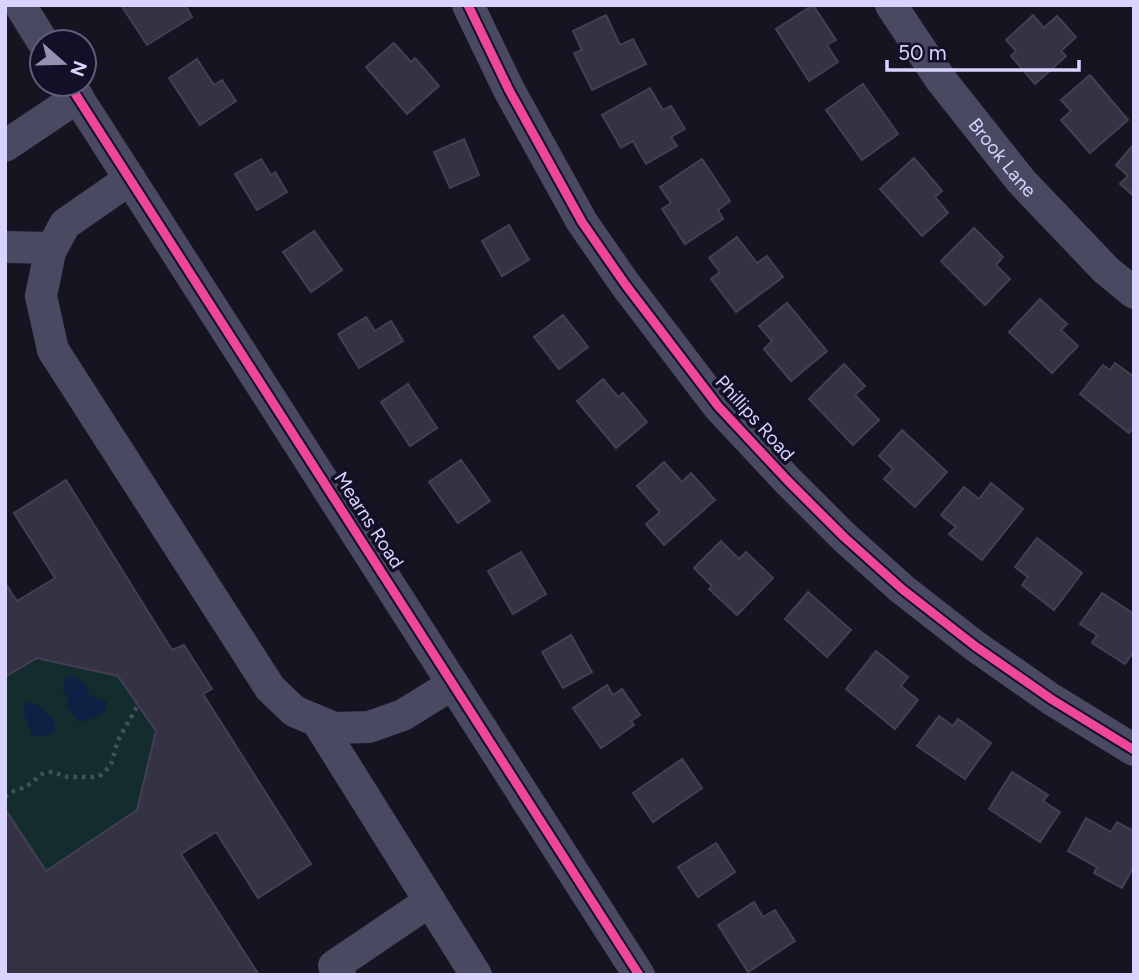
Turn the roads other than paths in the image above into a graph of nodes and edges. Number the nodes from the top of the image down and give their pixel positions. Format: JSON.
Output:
{"nodes":[{"id":1,"x":20,"y":5,"type":"edge"},
{"id":2,"x":468,"y":5,"type":"edge"},
{"id":3,"x":891,"y":5,"type":"edge"},
{"id":4,"x":34,"y":28,"type":"edge"},
{"id":5,"x":65,"y":98,"type":"edge"},
{"id":6,"x":78,"y":98,"type":"edge"},
{"id":7,"x":5,"y":146,"type":"edge"},
{"id":8,"x":130,"y":179,"type":"junction"},
{"id":9,"x":5,"y":247,"type":"edge"},
{"id":10,"x":52,"y":248,"type":"junction"},
{"id":11,"x":1134,"y":293,"type":"edge"},
{"id":12,"x":453,"y":684,"type":"junction"},
{"id":13,"x":317,"y":721,"type":"junction"},
{"id":14,"x":1134,"y":750,"type":"edge"},
{"id":15,"x":430,"y":901,"type":"junction"},
{"id":16,"x":340,"y":975,"type":"edge"},
{"id":17,"x":476,"y":975,"type":"edge"},
{"id":18,"x":639,"y":975,"type":"edge"}],
"edges":[{"from":1,"to":4,"type":"street"},
{"from":2,"to":14,"type":"street","name":"Phillips Road"},
{"from":3,"to":11,"type":"street","name":"Brook Lane"},
{"from":5,"to":7,"type":"street"},
{"from":6,"to":8,"type":"street","name":"Mearns Road"},
{"from":8,"to":10,"type":"street"},
{"from":8,"to":12,"type":"street","name":"Mearns Road"},
{"from":9,"to":10,"type":"street"},
{"from":10,"to":13,"type":"street"},
{"from":12,"to":13,"type":"street"},
{"from":12,"to":18,"type":"street","name":"Mearns Road"},
{"from":13,"to":15,"type":"street"},
{"from":15,"to":16,"type":"street"},
{"from":15,"to":17,"type":"street"}]}
